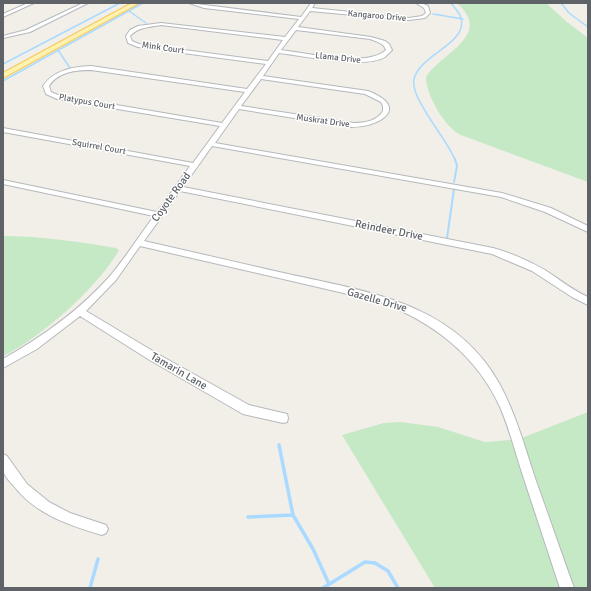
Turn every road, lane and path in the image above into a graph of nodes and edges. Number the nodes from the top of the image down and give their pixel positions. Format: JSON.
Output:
{"nodes":[{"id":1,"x":32,"y":3,"type":"edge"},
{"id":2,"x":86,"y":3,"type":"edge"},
{"id":3,"x":136,"y":3,"type":"edge"},
{"id":4,"x":191,"y":3,"type":"edge"},
{"id":5,"x":313,"y":3,"type":"edge"},
{"id":6,"x":418,"y":3,"type":"edge"},
{"id":7,"x":308,"y":9,"type":"junction"},
{"id":8,"x":3,"y":16,"type":"edge"},
{"id":9,"x":302,"y":18,"type":"junction"},
{"id":10,"x":295,"y":28,"type":"junction"},
{"id":11,"x":3,"y":37,"type":"edge"},
{"id":12,"x":287,"y":39,"type":"junction"},
{"id":13,"x":278,"y":51,"type":"junction"},
{"id":14,"x":269,"y":63,"type":"junction"},
{"id":15,"x":3,"y":76,"type":"edge"},
{"id":16,"x":260,"y":77,"type":"junction"},
{"id":17,"x":249,"y":91,"type":"junction"},
{"id":18,"x":237,"y":107,"type":"junction"},
{"id":19,"x":224,"y":125,"type":"junction"},
{"id":20,"x":3,"y":130,"type":"edge"},
{"id":21,"x":210,"y":144,"type":"junction"},
{"id":22,"x":194,"y":165,"type":"junction"},
{"id":23,"x":3,"y":182,"type":"edge"},
{"id":24,"x":178,"y":188,"type":"junction"},
{"id":25,"x":159,"y":215,"type":"junction"},
{"id":26,"x":588,"y":229,"type":"edge"},
{"id":27,"x":138,"y":243,"type":"junction"},
{"id":28,"x":588,"y":301,"type":"edge"},
{"id":29,"x":81,"y":312,"type":"junction"},
{"id":30,"x":3,"y":364,"type":"edge"},
{"id":31,"x":283,"y":418,"type":"dead end"},
{"id":32,"x":3,"y":460,"type":"edge"},
{"id":33,"x":102,"y":529,"type":"dead end"},
{"id":34,"x":567,"y":588,"type":"edge"}],
"edges":[{"from":1,"to":8,"type":"street"},
{"from":2,"to":11,"type":"street"},
{"from":3,"to":15,"type":"main road"},
{"from":4,"to":9,"type":"street"},
{"from":5,"to":7,"type":"street","name":"Coyote Road"},
{"from":6,"to":7,"type":"street","name":"Kangaroo Drive"},
{"from":7,"to":9,"type":"street","name":"Coyote Road"},
{"from":9,"to":10,"type":"street","name":"Coyote Road"},
{"from":10,"to":12,"type":"street","name":"Coyote Road"},
{"from":10,"to":13,"type":"street","name":"Llama Drive"},
{"from":12,"to":13,"type":"street","name":"Coyote Road"},
{"from":12,"to":14,"type":"street","name":"Mink Court"},
{"from":13,"to":14,"type":"street","name":"Coyote Road"},
{"from":14,"to":16,"type":"street","name":"Coyote Road"},
{"from":16,"to":17,"type":"street","name":"Coyote Road"},
{"from":16,"to":18,"type":"street","name":"Muskrat Drive"},
{"from":17,"to":18,"type":"street","name":"Coyote Road"},
{"from":17,"to":19,"type":"street","name":"Platypus Court"},
{"from":18,"to":19,"type":"street","name":"Coyote Road"},
{"from":19,"to":21,"type":"street","name":"Coyote Road"},
{"from":20,"to":22,"type":"street","name":"Squirrel Court"},
{"from":21,"to":22,"type":"street","name":"Coyote Road"},
{"from":21,"to":26,"type":"street"},
{"from":22,"to":24,"type":"street","name":"Coyote Road"},
{"from":23,"to":25,"type":"street"},
{"from":24,"to":25,"type":"street","name":"Coyote Road"},
{"from":24,"to":28,"type":"street","name":"Reindeer Drive"},
{"from":25,"to":27,"type":"street","name":"Coyote Road"},
{"from":27,"to":29,"type":"street","name":"Coyote Road"},
{"from":27,"to":34,"type":"street","name":"Gazelle Drive"},
{"from":29,"to":30,"type":"street","name":"Coyote Road"},
{"from":29,"to":31,"type":"street","name":"Tamarin Lane"},
{"from":32,"to":33,"type":"street"}]}
